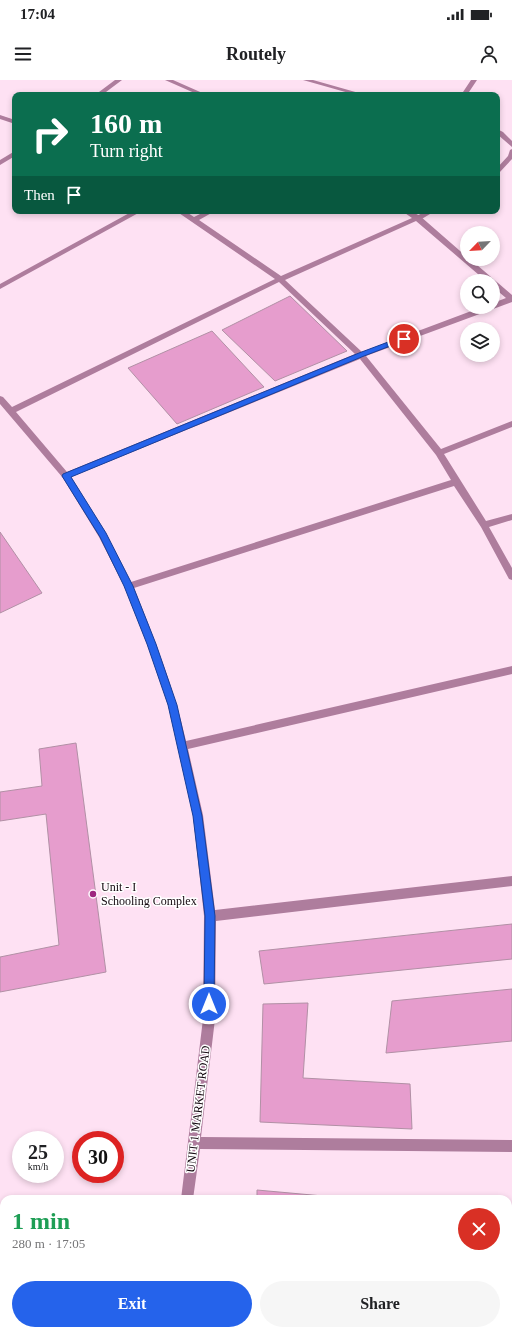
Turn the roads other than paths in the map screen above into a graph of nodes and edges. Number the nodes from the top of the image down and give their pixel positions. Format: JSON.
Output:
{"nodes":[{"id":1,"x":119,"y":80,"type":"edge"},
{"id":2,"x":168,"y":80,"type":"edge"},
{"id":3,"x":306,"y":80,"type":"edge"},
{"id":4,"x":474,"y":80,"type":"edge"},
{"id":5,"x":102,"y":92,"type":"edge"},
{"id":6,"x":197,"y":92,"type":"edge"},
{"id":7,"x":352,"y":92,"type":"edge"},
{"id":8,"x":466,"y":92,"type":"edge"},
{"id":9,"x":0,"y":117,"type":"edge"},
{"id":10,"x":12,"y":121,"type":"edge"},
{"id":11,"x":500,"y":132,"type":"edge"},
{"id":12,"x":500,"y":133,"type":"edge"},
{"id":13,"x":512,"y":134,"type":"edge"},
{"id":14,"x":512,"y":145,"type":"edge"},
{"id":15,"x":512,"y":151,"type":"edge"},
{"id":16,"x":12,"y":155,"type":"edge"},
{"id":17,"x":0,"y":163,"type":"edge"},
{"id":18,"x":500,"y":169,"type":"edge"},
{"id":19,"x":133,"y":214,"type":"edge"},
{"id":20,"x":185,"y":214,"type":"edge"},
{"id":21,"x":205,"y":214,"type":"edge"},
{"id":22,"x":411,"y":214,"type":"edge"},
{"id":23,"x":425,"y":214,"type":"edge"},
{"id":24,"x":417,"y":218,"type":"junction"},
{"id":25,"x":194,"y":220,"type":"junction"},
{"id":26,"x":483,"y":274,"type":"edge"},
{"id":27,"x":280,"y":279,"type":"junction"},
{"id":28,"x":0,"y":287,"type":"edge"},
{"id":29,"x":500,"y":289,"type":"edge"},
{"id":30,"x":512,"y":299,"type":"edge"},
{"id":31,"x":500,"y":303,"type":"edge"},
{"id":32,"x":470,"y":314,"type":"edge"},
{"id":33,"x":361,"y":355,"type":"junction"},
{"id":34,"x":0,"y":400,"type":"edge"},
{"id":35,"x":11,"y":411,"type":"junction"},
{"id":36,"x":512,"y":424,"type":"edge"},
{"id":37,"x":439,"y":453,"type":"junction"},
{"id":38,"x":66,"y":476,"type":"junction"},
{"id":39,"x":456,"y":482,"type":"junction"},
{"id":40,"x":512,"y":517,"type":"edge"},
{"id":41,"x":484,"y":524,"type":"junction"},
{"id":42,"x":512,"y":576,"type":"edge"},
{"id":43,"x":129,"y":586,"type":"junction"},
{"id":44,"x":512,"y":670,"type":"edge"},
{"id":45,"x":182,"y":746,"type":"junction"},
{"id":46,"x":512,"y":881,"type":"edge"},
{"id":47,"x":210,"y":916,"type":"junction"},
{"id":48,"x":195,"y":1143,"type":"junction"},
{"id":49,"x":512,"y":1146,"type":"edge"},
{"id":50,"x":188,"y":1195,"type":"edge"}],
"edges":[{"from":1,"to":5,"type":"street"},
{"from":2,"to":6,"type":"street"},
{"from":3,"to":7,"type":"street"},
{"from":4,"to":8,"type":"street"},
{"from":9,"to":10,"type":"street"},
{"from":11,"to":13,"type":"street"},
{"from":12,"to":14,"type":"street"},
{"from":15,"to":18,"type":"street"},
{"from":16,"to":17,"type":"street"},
{"from":19,"to":28,"type":"street"},
{"from":20,"to":25,"type":"street"},
{"from":21,"to":25,"type":"street"},
{"from":22,"to":24,"type":"street"},
{"from":23,"to":24,"type":"street"},
{"from":24,"to":26,"type":"street"},
{"from":24,"to":27,"type":"street"},
{"from":25,"to":27,"type":"street"},
{"from":27,"to":33,"type":"street"},
{"from":27,"to":35,"type":"street"},
{"from":29,"to":30,"type":"street"},
{"from":30,"to":31,"type":"street"},
{"from":32,"to":33,"type":"street"},
{"from":33,"to":37,"type":"street"},
{"from":33,"to":38,"type":"street"},
{"from":34,"to":35,"type":"street","name":"UNIT 1 MARKET ROAD"},
{"from":35,"to":38,"type":"street","name":"UNIT 1 MARKET ROAD"},
{"from":36,"to":37,"type":"street"},
{"from":37,"to":39,"type":"street"},
{"from":38,"to":43,"type":"street","name":"UNIT 1 MARKET ROAD"},
{"from":39,"to":41,"type":"street"},
{"from":39,"to":43,"type":"street"},
{"from":40,"to":41,"type":"street"},
{"from":41,"to":42,"type":"street"},
{"from":43,"to":45,"type":"street","name":"UNIT 1 MARKET ROAD"},
{"from":44,"to":45,"type":"street"},
{"from":45,"to":47,"type":"street","name":"UNIT 1 MARKET ROAD"},
{"from":46,"to":47,"type":"street"},
{"from":47,"to":48,"type":"street","name":"UNIT 1 MARKET ROAD"},
{"from":48,"to":49,"type":"street"},
{"from":48,"to":50,"type":"street","name":"UNIT 1 MARKET ROAD"}]}
